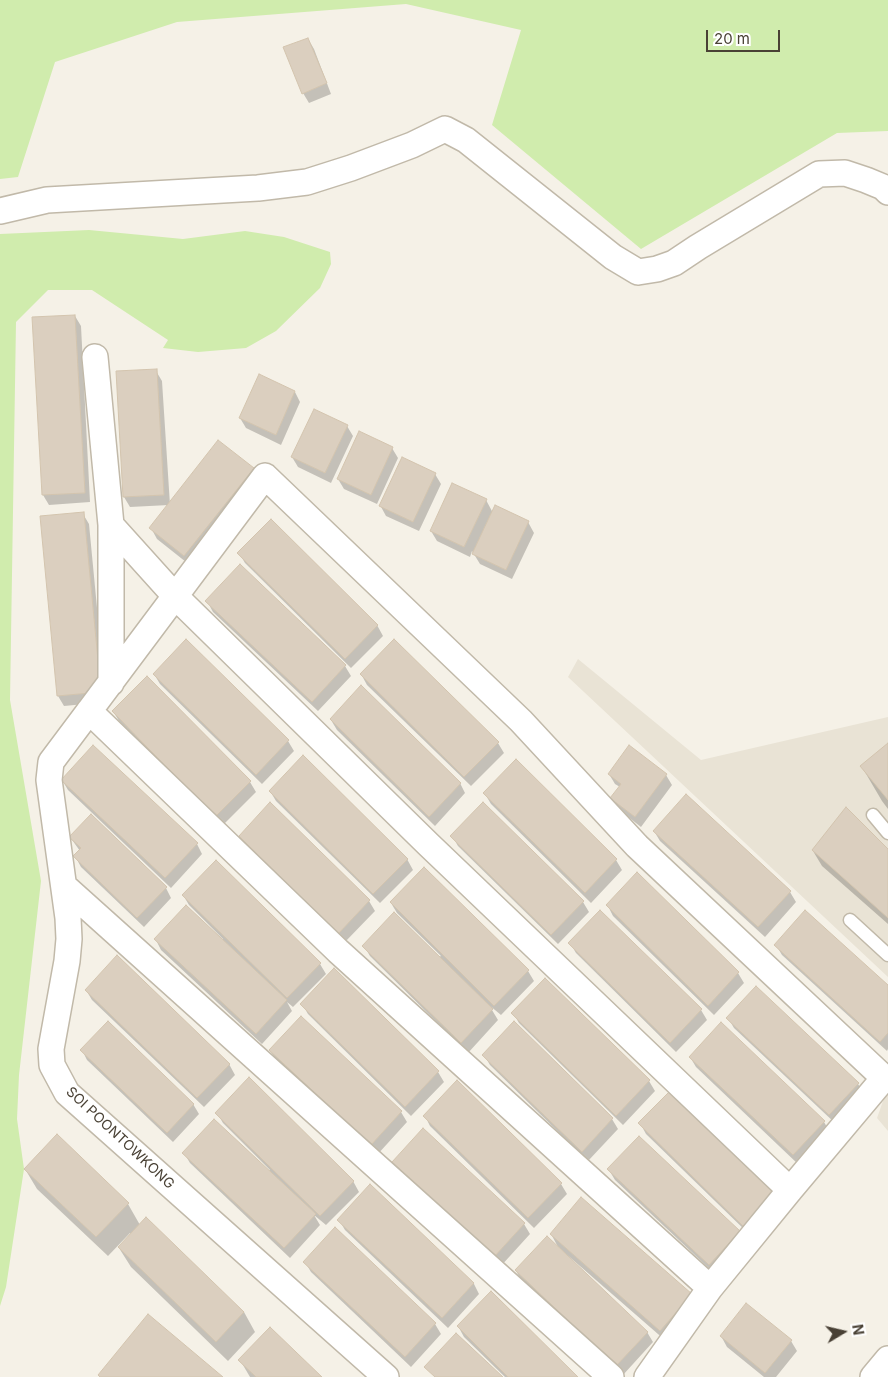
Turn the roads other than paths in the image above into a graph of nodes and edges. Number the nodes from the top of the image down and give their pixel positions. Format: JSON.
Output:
{"nodes":[{"id":1,"x":888,"y":192,"type":"edge"},
{"id":2,"x":0,"y":211,"type":"edge"},
{"id":3,"x":94,"y":357,"type":"dead end"},
{"id":4,"x":111,"y":525,"type":"junction"},
{"id":5,"x":175,"y":596,"type":"junction"},
{"id":6,"x":111,"y":683,"type":"junction"},
{"id":7,"x":89,"y":711,"type":"junction"},
{"id":8,"x":873,"y":815,"type":"dead end"},
{"id":9,"x":888,"y":833,"type":"edge"},
{"id":10,"x":64,"y":886,"type":"junction"},
{"id":11,"x":850,"y":920,"type":"dead end"},
{"id":12,"x":888,"y":955,"type":"edge"},
{"id":13,"x":886,"y":1078,"type":"edge"},
{"id":14,"x":790,"y":1190,"type":"junction"},
{"id":15,"x":710,"y":1288,"type":"junction"},
{"id":16,"x":888,"y":1359,"type":"edge"},
{"id":17,"x":386,"y":1377,"type":"edge"},
{"id":18,"x":611,"y":1377,"type":"edge"},
{"id":19,"x":647,"y":1377,"type":"edge"},
{"id":20,"x":873,"y":1377,"type":"edge"}],
"edges":[{"from":1,"to":2,"type":"street"},
{"from":3,"to":4,"type":"street"},
{"from":4,"to":5,"type":"street"},
{"from":4,"to":6,"type":"street"},
{"from":5,"to":6,"type":"street"},
{"from":5,"to":13,"type":"street"},
{"from":5,"to":14,"type":"street"},
{"from":6,"to":7,"type":"street"},
{"from":7,"to":10,"type":"street","name":"SOI POONTOWKONG"},
{"from":7,"to":15,"type":"street"},
{"from":8,"to":9,"type":"lane"},
{"from":10,"to":17,"type":"street","name":"SOI POONTOWKONG"},
{"from":10,"to":18,"type":"street"},
{"from":11,"to":12,"type":"lane"},
{"from":13,"to":14,"type":"street"},
{"from":14,"to":15,"type":"street"},
{"from":15,"to":19,"type":"street"},
{"from":16,"to":20,"type":"street"}]}
